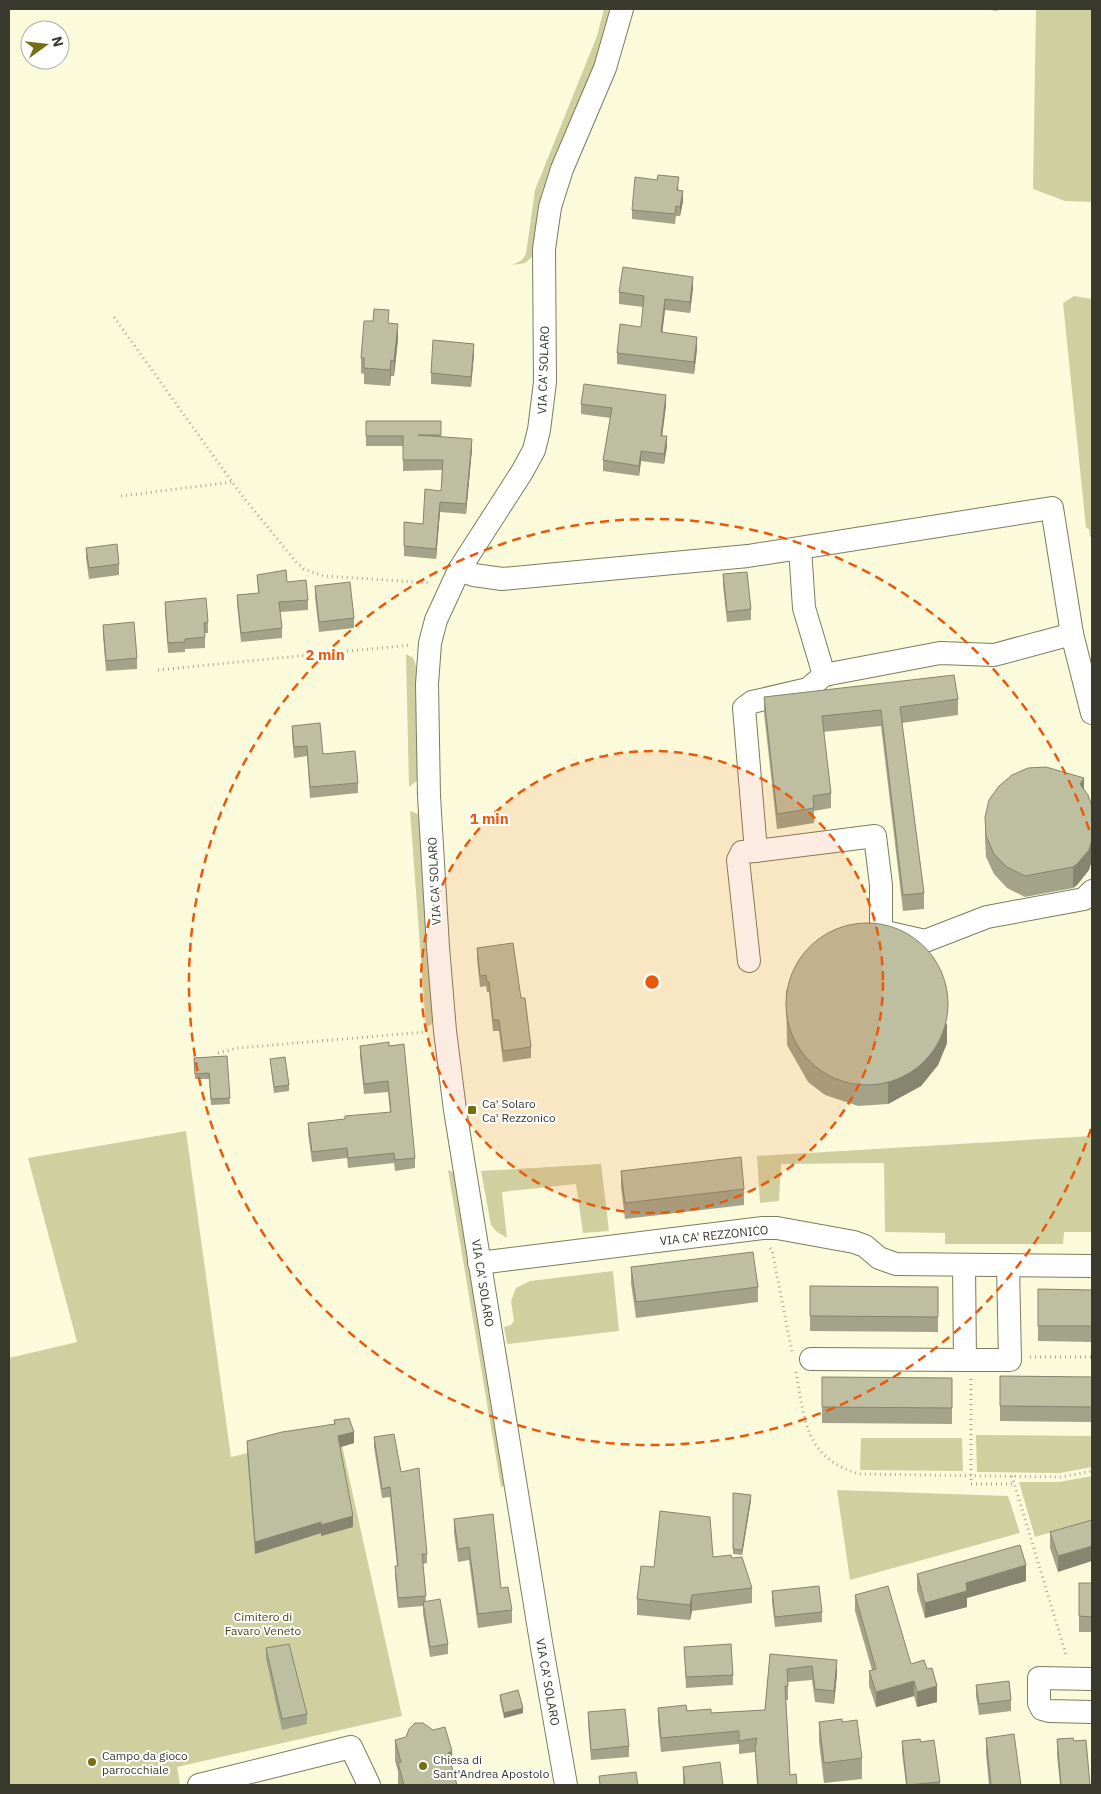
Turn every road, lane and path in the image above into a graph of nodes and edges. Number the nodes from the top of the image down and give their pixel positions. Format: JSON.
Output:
{"nodes":[{"id":1,"x":622,"y":9,"type":"edge"},
{"id":2,"x":114,"y":317,"type":"dead end"},
{"id":3,"x":233,"y":482,"type":"junction"},
{"id":4,"x":121,"y":496,"type":"dead end"},
{"id":5,"x":800,"y":548,"type":"junction"},
{"id":6,"x":455,"y":578,"type":"junction"},
{"id":7,"x":1072,"y":634,"type":"junction"},
{"id":8,"x":430,"y":644,"type":"junction"},
{"id":9,"x":158,"y":670,"type":"dead end"},
{"id":10,"x":824,"y":675,"type":"junction"},
{"id":11,"x":1092,"y":713,"type":"edge"},
{"id":12,"x":756,"y":851,"type":"junction"},
{"id":13,"x":1092,"y":891,"type":"edge"},
{"id":14,"x":749,"y":961,"type":"dead end"},
{"id":15,"x":445,"y":1031,"type":"junction"},
{"id":16,"x":218,"y":1053,"type":"dead end"},
{"id":17,"x":768,"y":1246,"type":"dead end"},
{"id":18,"x":479,"y":1263,"type":"junction"},
{"id":19,"x":964,"y":1265,"type":"junction"},
{"id":20,"x":1008,"y":1265,"type":"junction"},
{"id":21,"x":1092,"y":1266,"type":"edge"},
{"id":22,"x":1010,"y":1356,"type":"junction"},
{"id":23,"x":1092,"y":1357,"type":"edge"},
{"id":24,"x":799,"y":1361,"type":"junction"},
{"id":25,"x":968,"y":1367,"type":"junction"},
{"id":26,"x":1092,"y":1471,"type":"edge"},
{"id":27,"x":971,"y":1476,"type":"junction"},
{"id":28,"x":1012,"y":1476,"type":"junction"},
{"id":29,"x":1014,"y":1484,"type":"junction"},
{"id":30,"x":1083,"y":1679,"type":"edge"},
{"id":31,"x":1092,"y":1712,"type":"edge"},
{"id":32,"x":199,"y":1785,"type":"edge"},
{"id":33,"x":369,"y":1785,"type":"edge"},
{"id":34,"x":566,"y":1785,"type":"edge"}],
"edges":[{"from":1,"to":6,"type":"street","name":"VIA CA' SOLARO"},
{"from":2,"to":3,"type":"path"},
{"from":3,"to":4,"type":"path"},
{"from":3,"to":6,"type":"path"},
{"from":5,"to":6,"type":"street"},
{"from":5,"to":7,"type":"street"},
{"from":5,"to":10,"type":"street"},
{"from":6,"to":8,"type":"street","name":"VIA CA' SOLARO"},
{"from":7,"to":10,"type":"street"},
{"from":7,"to":11,"type":"street"},
{"from":8,"to":9,"type":"path"},
{"from":8,"to":15,"type":"street","name":"VIA CA' SOLARO"},
{"from":10,"to":12,"type":"street"},
{"from":12,"to":13,"type":"street"},
{"from":12,"to":14,"type":"street"},
{"from":15,"to":16,"type":"path"},
{"from":15,"to":18,"type":"street","name":"VIA CA' SOLARO"},
{"from":17,"to":24,"type":"path"},
{"from":18,"to":19,"type":"street","name":"VIA CA' REZZONICO"},
{"from":18,"to":34,"type":"street","name":"VIA CA' SOLARO"},
{"from":19,"to":20,"type":"street","name":"VIA CA' REZZONICO"},
{"from":19,"to":25,"type":"street"},
{"from":20,"to":21,"type":"street","name":"VIA CA' REZZONICO"},
{"from":20,"to":22,"type":"street"},
{"from":22,"to":23,"type":"path"},
{"from":22,"to":25,"type":"street"},
{"from":24,"to":25,"type":"street"},
{"from":24,"to":27,"type":"path"},
{"from":25,"to":27,"type":"path"},
{"from":26,"to":28,"type":"path"},
{"from":27,"to":28,"type":"path"},
{"from":27,"to":29,"type":"path"},
{"from":28,"to":29,"type":"path"},
{"from":29,"to":30,"type":"path"},
{"from":30,"to":31,"type":"street"},
{"from":32,"to":33,"type":"street"}]}
